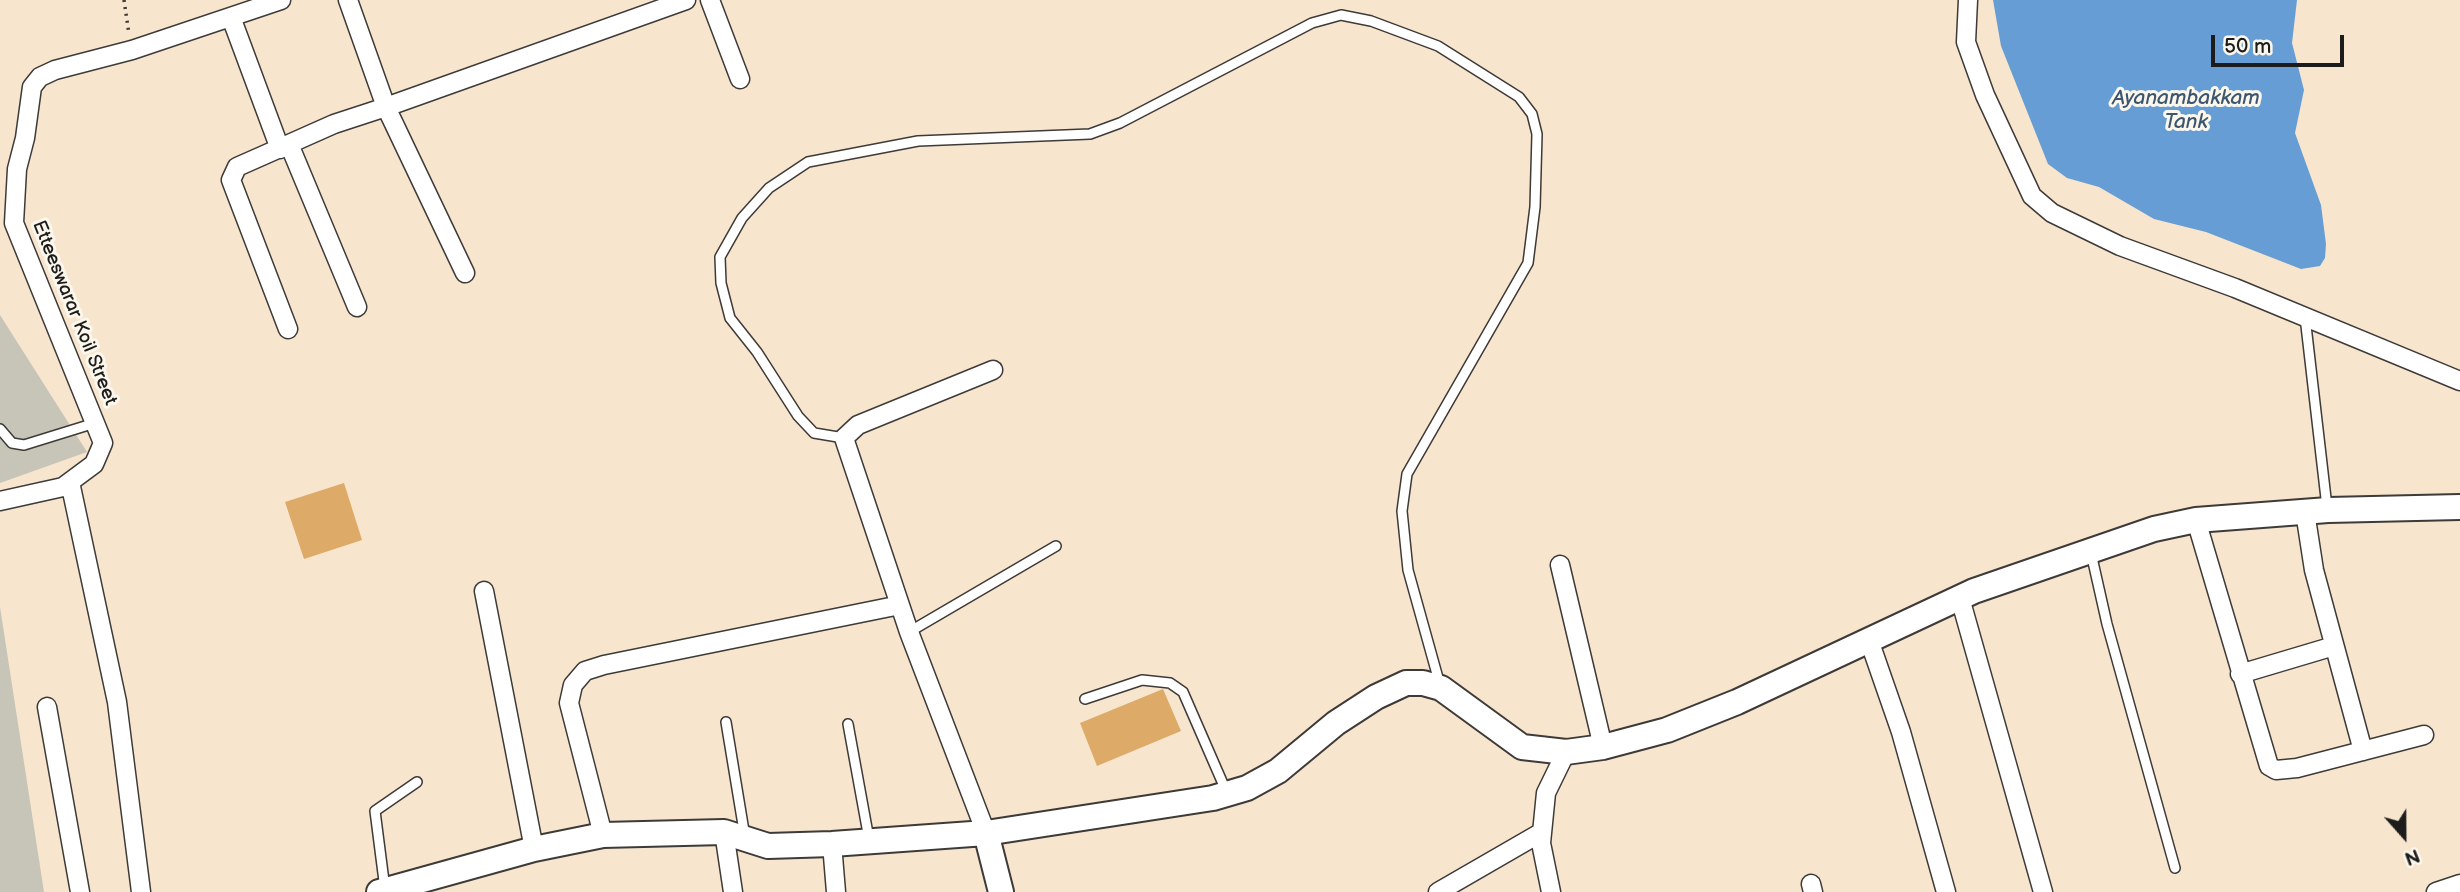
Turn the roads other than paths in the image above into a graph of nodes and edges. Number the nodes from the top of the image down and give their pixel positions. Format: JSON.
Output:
{"nodes":[{"id":1,"x":281,"y":0,"type":"edge"},
{"id":2,"x":348,"y":0,"type":"edge"},
{"id":3,"x":686,"y":0,"type":"edge"},
{"id":4,"x":710,"y":0,"type":"edge"},
{"id":5,"x":1968,"y":0,"type":"edge"},
{"id":6,"x":231,"y":17,"type":"junction"},
{"id":7,"x":740,"y":79,"type":"dead end"},
{"id":8,"x":386,"y":107,"type":"junction"},
{"id":9,"x":285,"y":146,"type":"junction"},
{"id":10,"x":465,"y":274,"type":"dead end"},
{"id":11,"x":357,"y":307,"type":"dead end"},
{"id":12,"x":2305,"y":317,"type":"junction"},
{"id":13,"x":288,"y":329,"type":"dead end"},
{"id":14,"x":993,"y":370,"type":"dead end"},
{"id":15,"x":2460,"y":381,"type":"edge"},
{"id":16,"x":95,"y":423,"type":"junction"},
{"id":17,"x":0,"y":429,"type":"edge"},
{"id":18,"x":844,"y":438,"type":"junction"},
{"id":19,"x":70,"y":482,"type":"junction"},
{"id":20,"x":0,"y":501,"type":"edge"},
{"id":21,"x":2460,"y":508,"type":"edge"},
{"id":22,"x":2316,"y":511,"type":"junction"},
{"id":23,"x":2196,"y":520,"type":"junction"},
{"id":24,"x":1056,"y":546,"type":"dead end"},
{"id":25,"x":2091,"y":551,"type":"junction"},
{"id":26,"x":1560,"y":565,"type":"dead end"},
{"id":27,"x":484,"y":591,"type":"dead end"},
{"id":28,"x":1960,"y":598,"type":"junction"},
{"id":29,"x":900,"y":605,"type":"junction"},
{"id":30,"x":909,"y":632,"type":"junction"},
{"id":31,"x":1869,"y":640,"type":"junction"},
{"id":32,"x":2334,"y":646,"type":"junction"},
{"id":33,"x":2240,"y":674,"type":"junction"},
{"id":34,"x":1441,"y":688,"type":"junction"},
{"id":35,"x":1085,"y":699,"type":"dead end"},
{"id":36,"x":47,"y":707,"type":"dead end"},
{"id":37,"x":726,"y":722,"type":"dead end"},
{"id":38,"x":848,"y":724,"type":"dead end"},
{"id":39,"x":2424,"y":735,"type":"dead end"},
{"id":40,"x":1602,"y":747,"type":"junction"},
{"id":41,"x":2363,"y":751,"type":"junction"},
{"id":42,"x":1566,"y":752,"type":"junction"},
{"id":43,"x":417,"y":782,"type":"dead end"},
{"id":44,"x":1227,"y":794,"type":"junction"},
{"id":45,"x":1542,"y":832,"type":"junction"},
{"id":46,"x":986,"y":833,"type":"junction"},
{"id":47,"x":603,"y":835,"type":"junction"},
{"id":48,"x":735,"y":835,"type":"junction"},
{"id":49,"x":869,"y":841,"type":"junction"},
{"id":50,"x":832,"y":844,"type":"junction"},
{"id":51,"x":534,"y":849,"type":"junction"},
{"id":52,"x":2175,"y":868,"type":"dead end"},
{"id":53,"x":2460,"y":884,"type":"edge"},
{"id":54,"x":382,"y":891,"type":"edge"},
{"id":55,"x":80,"y":892,"type":"edge"},
{"id":56,"x":141,"y":892,"type":"edge"},
{"id":57,"x":733,"y":892,"type":"edge"},
{"id":58,"x":836,"y":892,"type":"edge"},
{"id":59,"x":1001,"y":892,"type":"edge"},
{"id":60,"x":1438,"y":892,"type":"edge"},
{"id":61,"x":1551,"y":892,"type":"edge"},
{"id":62,"x":1946,"y":892,"type":"edge"},
{"id":63,"x":2043,"y":892,"type":"edge"},
{"id":64,"x":2436,"y":892,"type":"edge"}],
"edges":[{"from":1,"to":6,"type":"street","name":"Etteeswarar Koil Street"},
{"from":2,"to":8,"type":"street"},
{"from":3,"to":8,"type":"street"},
{"from":4,"to":7,"type":"street"},
{"from":5,"to":12,"type":"street"},
{"from":6,"to":9,"type":"street"},
{"from":6,"to":16,"type":"street","name":"Etteeswarar Koil Street"},
{"from":8,"to":9,"type":"street"},
{"from":8,"to":10,"type":"street"},
{"from":9,"to":11,"type":"street"},
{"from":9,"to":13,"type":"street"},
{"from":12,"to":15,"type":"street"},
{"from":12,"to":22,"type":"lane"},
{"from":14,"to":18,"type":"street"},
{"from":16,"to":17,"type":"lane"},
{"from":16,"to":19,"type":"street","name":"Etteeswarar Koil Street"},
{"from":18,"to":29,"type":"street"},
{"from":18,"to":34,"type":"lane"},
{"from":19,"to":20,"type":"street","name":"Etteeswarar Koil Street"},
{"from":19,"to":56,"type":"street"},
{"from":21,"to":22,"type":"street"},
{"from":22,"to":23,"type":"street"},
{"from":22,"to":32,"type":"street"},
{"from":23,"to":25,"type":"street"},
{"from":23,"to":33,"type":"street"},
{"from":24,"to":30,"type":"lane"},
{"from":25,"to":28,"type":"street"},
{"from":25,"to":52,"type":"lane"},
{"from":26,"to":40,"type":"street"},
{"from":27,"to":51,"type":"street"},
{"from":28,"to":31,"type":"street"},
{"from":28,"to":63,"type":"street"},
{"from":29,"to":30,"type":"street"},
{"from":29,"to":47,"type":"street"},
{"from":30,"to":46,"type":"street"},
{"from":31,"to":40,"type":"street"},
{"from":31,"to":62,"type":"street"},
{"from":32,"to":33,"type":"street"},
{"from":32,"to":41,"type":"street"},
{"from":33,"to":41,"type":"street"},
{"from":34,"to":42,"type":"street"},
{"from":34,"to":44,"type":"street"},
{"from":35,"to":44,"type":"lane"},
{"from":36,"to":55,"type":"street"},
{"from":37,"to":48,"type":"lane"},
{"from":38,"to":49,"type":"lane"},
{"from":39,"to":41,"type":"street"},
{"from":40,"to":42,"type":"street"},
{"from":42,"to":45,"type":"street"},
{"from":43,"to":54,"type":"lane"},
{"from":44,"to":46,"type":"street"},
{"from":45,"to":60,"type":"street"},
{"from":45,"to":61,"type":"street"},
{"from":46,"to":49,"type":"street"},
{"from":46,"to":59,"type":"street"},
{"from":47,"to":48,"type":"street"},
{"from":47,"to":51,"type":"street"},
{"from":48,"to":50,"type":"street"},
{"from":48,"to":57,"type":"street"},
{"from":49,"to":50,"type":"street"},
{"from":50,"to":58,"type":"street"},
{"from":51,"to":54,"type":"street"},
{"from":53,"to":64,"type":"street"}]}
